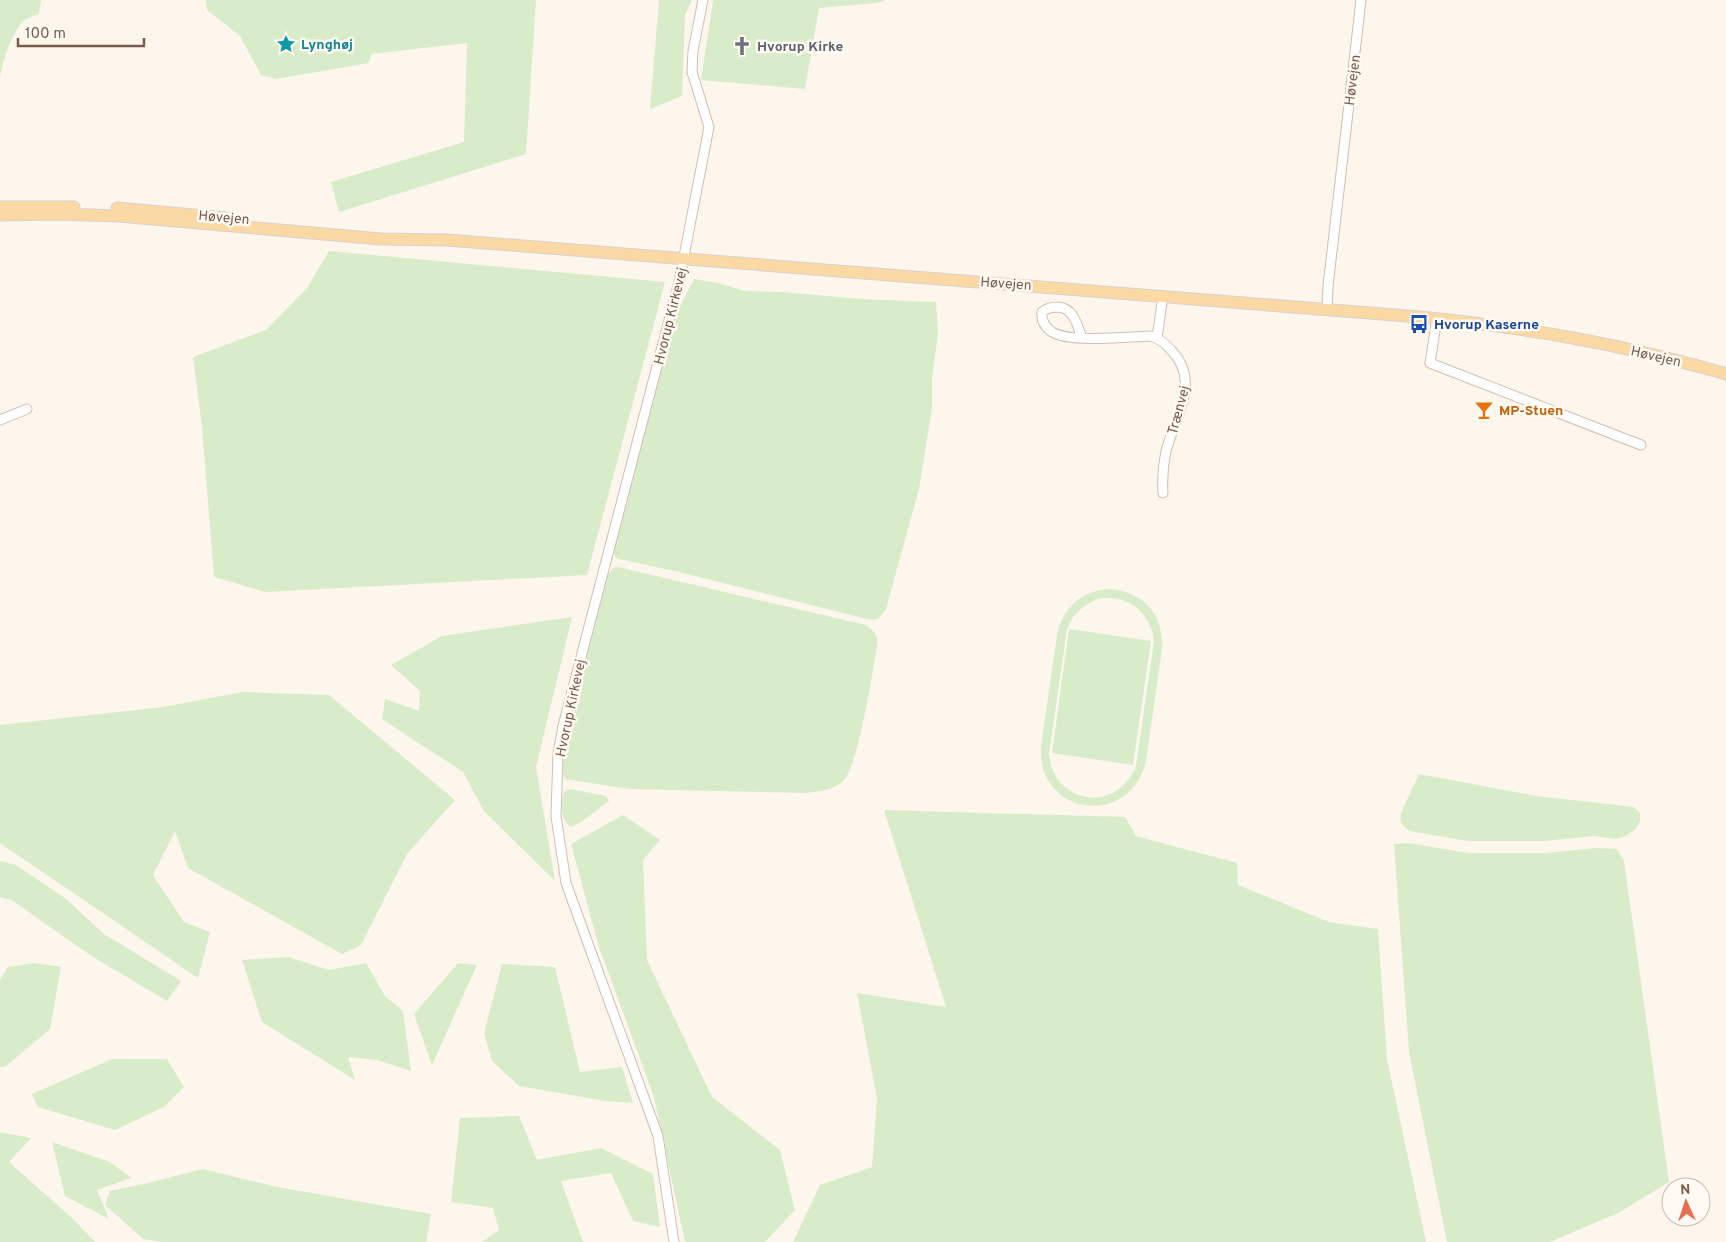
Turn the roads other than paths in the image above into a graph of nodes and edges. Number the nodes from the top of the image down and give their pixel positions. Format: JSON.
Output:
{"nodes":[{"id":1,"x":703,"y":0,"type":"edge"},
{"id":2,"x":1361,"y":0,"type":"edge"},
{"id":3,"x":0,"y":207,"type":"edge"},
{"id":4,"x":0,"y":215,"type":"edge"},
{"id":5,"x":446,"y":240,"type":"junction"},
{"id":6,"x":684,"y":258,"type":"junction"},
{"id":7,"x":1163,"y":296,"type":"junction"},
{"id":8,"x":1327,"y":309,"type":"junction"},
{"id":9,"x":1437,"y":318,"type":"junction"},
{"id":10,"x":1082,"y":338,"type":"junction"},
{"id":11,"x":1157,"y":338,"type":"junction"},
{"id":12,"x":1726,"y":374,"type":"edge"},
{"id":13,"x":27,"y":409,"type":"dead end"},
{"id":14,"x":0,"y":420,"type":"edge"},
{"id":15,"x":1641,"y":445,"type":"dead end"},
{"id":16,"x":1163,"y":493,"type":"dead end"},
{"id":17,"x":674,"y":1242,"type":"edge"}],
"edges":[{"from":1,"to":6,"type":"street"},
{"from":2,"to":8,"type":"street","name":"Høvejen"},
{"from":3,"to":5,"type":"main road","name":"Høvejen"},
{"from":4,"to":5,"type":"main road","name":"Høvejen"},
{"from":5,"to":6,"type":"main road","name":"Høvejen"},
{"from":6,"to":7,"type":"main road","name":"Høvejen"},
{"from":6,"to":17,"type":"street","name":"Hvorup Kirkevej"},
{"from":7,"to":8,"type":"main road","name":"Høvejen"},
{"from":7,"to":11,"type":"street"},
{"from":8,"to":9,"type":"main road","name":"Høvejen"},
{"from":9,"to":12,"type":"main road","name":"Høvejen"},
{"from":9,"to":15,"type":"street"},
{"from":10,"to":10,"type":"street"},
{"from":10,"to":11,"type":"street"},
{"from":11,"to":16,"type":"street","name":"Trænvej"},
{"from":13,"to":14,"type":"street"}]}
